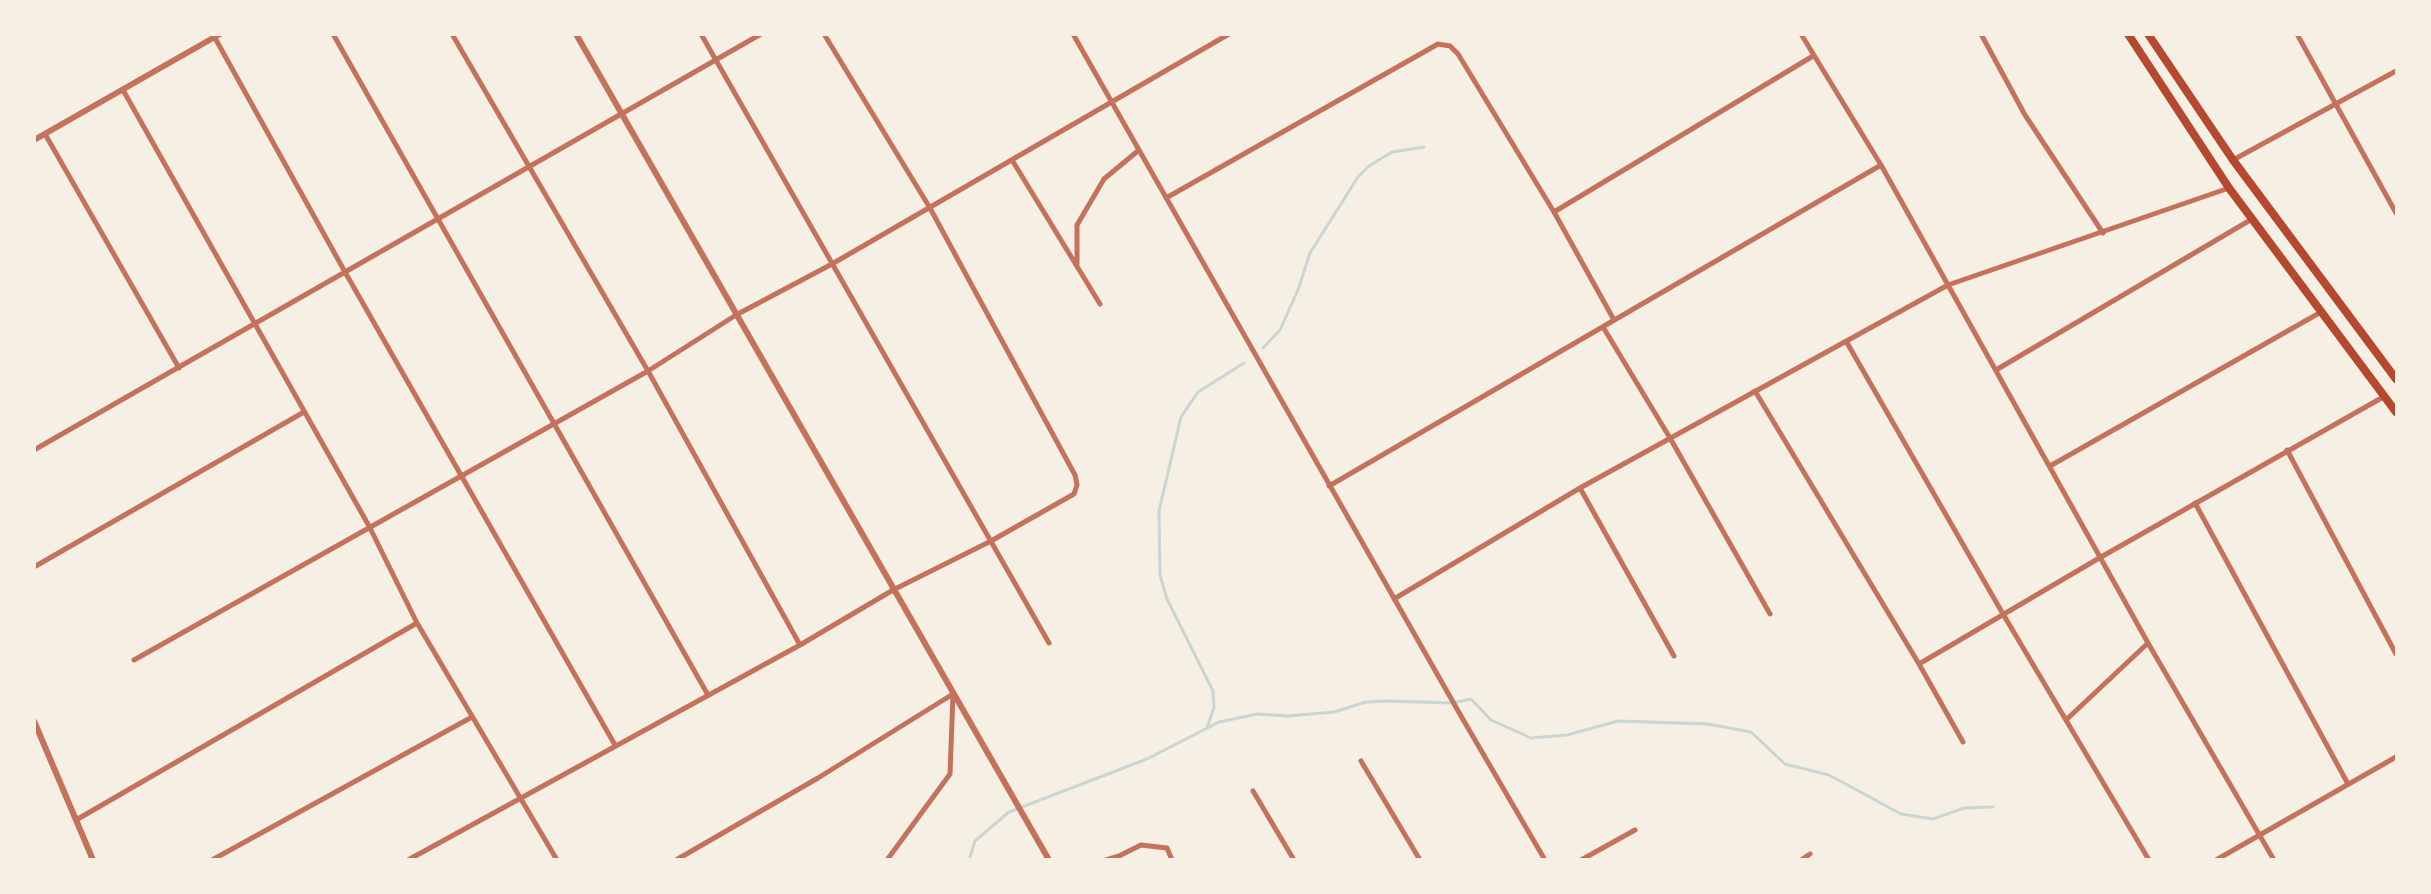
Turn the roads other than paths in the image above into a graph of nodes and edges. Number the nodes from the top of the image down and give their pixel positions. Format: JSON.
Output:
{"nodes":[{"id":1,"x":333,"y":34,"type":"edge"},
{"id":2,"x":452,"y":34,"type":"edge"},
{"id":3,"x":576,"y":34,"type":"edge"},
{"id":4,"x":701,"y":34,"type":"edge"},
{"id":5,"x":761,"y":34,"type":"edge"},
{"id":6,"x":824,"y":34,"type":"edge"},
{"id":7,"x":1073,"y":34,"type":"edge"},
{"id":8,"x":1229,"y":34,"type":"edge"},
{"id":9,"x":1801,"y":34,"type":"edge"},
{"id":10,"x":1981,"y":34,"type":"edge"},
{"id":11,"x":2128,"y":34,"type":"edge"},
{"id":12,"x":2148,"y":34,"type":"edge"},
{"id":13,"x":2297,"y":34,"type":"edge"},
{"id":14,"x":217,"y":36,"type":"edge"},
{"id":15,"x":1814,"y":57,"type":"junction"},
{"id":16,"x":716,"y":60,"type":"junction"},
{"id":17,"x":2397,"y":70,"type":"edge"},
{"id":18,"x":123,"y":90,"type":"junction"},
{"id":19,"x":1112,"y":103,"type":"junction"},
{"id":20,"x":2336,"y":103,"type":"junction"},
{"id":21,"x":621,"y":114,"type":"junction"},
{"id":22,"x":45,"y":134,"type":"junction"},
{"id":23,"x":34,"y":140,"type":"edge"},
{"id":24,"x":1139,"y":150,"type":"junction"},
{"id":25,"x":1012,"y":160,"type":"junction"},
{"id":26,"x":2233,"y":160,"type":"junction"},
{"id":27,"x":1881,"y":165,"type":"junction"},
{"id":28,"x":528,"y":168,"type":"junction"},
{"id":29,"x":2229,"y":188,"type":"junction"},
{"id":30,"x":1166,"y":198,"type":"junction"},
{"id":31,"x":930,"y":208,"type":"junction"},
{"id":32,"x":1554,"y":212,"type":"junction"},
{"id":33,"x":2397,"y":213,"type":"edge"},
{"id":34,"x":2252,"y":219,"type":"junction"},
{"id":35,"x":438,"y":220,"type":"junction"},
{"id":36,"x":2103,"y":233,"type":"junction"},
{"id":37,"x":832,"y":264,"type":"junction"},
{"id":38,"x":1077,"y":265,"type":"junction"},
{"id":39,"x":345,"y":272,"type":"junction"},
{"id":40,"x":1948,"y":285,"type":"junction"},
{"id":41,"x":1100,"y":304,"type":"dead end"},
{"id":42,"x":2321,"y":312,"type":"junction"},
{"id":43,"x":736,"y":315,"type":"junction"},
{"id":44,"x":1614,"y":320,"type":"junction"},
{"id":45,"x":255,"y":324,"type":"junction"},
{"id":46,"x":1603,"y":327,"type":"junction"},
{"id":47,"x":1846,"y":340,"type":"junction"},
{"id":48,"x":179,"y":368,"type":"junction"},
{"id":49,"x":1996,"y":370,"type":"junction"},
{"id":50,"x":648,"y":371,"type":"junction"},
{"id":51,"x":2397,"y":379,"type":"edge"},
{"id":52,"x":1755,"y":391,"type":"junction"},
{"id":53,"x":2385,"y":396,"type":"junction"},
{"id":54,"x":304,"y":412,"type":"junction"},
{"id":55,"x":2397,"y":412,"type":"edge"},
{"id":56,"x":554,"y":423,"type":"junction"},
{"id":57,"x":1670,"y":438,"type":"junction"},
{"id":58,"x":34,"y":450,"type":"edge"},
{"id":59,"x":2287,"y":450,"type":"junction"},
{"id":60,"x":2050,"y":466,"type":"junction"},
{"id":61,"x":460,"y":475,"type":"junction"},
{"id":62,"x":1329,"y":486,"type":"junction"},
{"id":63,"x":1580,"y":488,"type":"junction"},
{"id":64,"x":2195,"y":503,"type":"junction"},
{"id":65,"x":369,"y":526,"type":"junction"},
{"id":66,"x":991,"y":541,"type":"junction"},
{"id":67,"x":2101,"y":557,"type":"junction"},
{"id":68,"x":34,"y":567,"type":"edge"},
{"id":69,"x":893,"y":590,"type":"junction"},
{"id":70,"x":1394,"y":599,"type":"junction"},
{"id":71,"x":1770,"y":614,"type":"dead end"},
{"id":72,"x":2003,"y":614,"type":"junction"},
{"id":73,"x":417,"y":622,"type":"junction"},
{"id":74,"x":1049,"y":643,"type":"dead end"},
{"id":75,"x":2148,"y":643,"type":"junction"},
{"id":76,"x":800,"y":645,"type":"junction"},
{"id":77,"x":2397,"y":654,"type":"edge"},
{"id":78,"x":1674,"y":656,"type":"dead end"},
{"id":79,"x":134,"y":660,"type":"dead end"},
{"id":80,"x":1919,"y":664,"type":"junction"},
{"id":81,"x":953,"y":694,"type":"junction"},
{"id":82,"x":708,"y":695,"type":"junction"},
{"id":83,"x":472,"y":717,"type":"junction"},
{"id":84,"x":2066,"y":720,"type":"junction"},
{"id":85,"x":34,"y":721,"type":"edge"},
{"id":86,"x":1963,"y":742,"type":"dead end"},
{"id":87,"x":615,"y":745,"type":"junction"},
{"id":88,"x":2397,"y":757,"type":"edge"},
{"id":89,"x":1361,"y":761,"type":"dead end"},
{"id":90,"x":2348,"y":784,"type":"junction"},
{"id":91,"x":1253,"y":791,"type":"dead end"},
{"id":92,"x":522,"y":796,"type":"junction"},
{"id":93,"x":76,"y":820,"type":"junction"},
{"id":94,"x":1635,"y":830,"type":"dead end"},
{"id":95,"x":2259,"y":834,"type":"junction"},
{"id":96,"x":1810,"y":854,"type":"dead end"},
{"id":97,"x":93,"y":860,"type":"edge"},
{"id":98,"x":212,"y":860,"type":"edge"},
{"id":99,"x":408,"y":860,"type":"edge"},
{"id":100,"x":557,"y":860,"type":"edge"},
{"id":101,"x":676,"y":860,"type":"edge"},
{"id":102,"x":887,"y":860,"type":"edge"},
{"id":103,"x":1048,"y":860,"type":"edge"},
{"id":104,"x":1106,"y":860,"type":"edge"},
{"id":105,"x":1172,"y":860,"type":"edge"},
{"id":106,"x":1294,"y":860,"type":"edge"},
{"id":107,"x":1420,"y":860,"type":"edge"},
{"id":108,"x":1545,"y":860,"type":"edge"},
{"id":109,"x":1581,"y":860,"type":"edge"},
{"id":110,"x":1800,"y":860,"type":"edge"},
{"id":111,"x":2149,"y":860,"type":"edge"},
{"id":112,"x":2216,"y":860,"type":"edge"},
{"id":113,"x":2274,"y":860,"type":"edge"}],
"edges":[{"from":1,"to":35,"type":"street"},
{"from":2,"to":28,"type":"street"},
{"from":3,"to":21,"type":"street"},
{"from":4,"to":16,"type":"street"},
{"from":5,"to":16,"type":"street"},
{"from":6,"to":31,"type":"street"},
{"from":7,"to":19,"type":"street"},
{"from":8,"to":19,"type":"street"},
{"from":9,"to":15,"type":"street"},
{"from":10,"to":36,"type":"street"},
{"from":11,"to":29,"type":"main road"},
{"from":12,"to":26,"type":"main road"},
{"from":13,"to":20,"type":"street"},
{"from":14,"to":18,"type":"street"},
{"from":14,"to":39,"type":"street"},
{"from":15,"to":27,"type":"street"},
{"from":15,"to":32,"type":"street"},
{"from":16,"to":21,"type":"street"},
{"from":16,"to":37,"type":"street"},
{"from":17,"to":20,"type":"street"},
{"from":18,"to":22,"type":"street"},
{"from":18,"to":45,"type":"street"},
{"from":19,"to":24,"type":"street"},
{"from":19,"to":25,"type":"street"},
{"from":20,"to":26,"type":"street"},
{"from":20,"to":33,"type":"street"},
{"from":21,"to":28,"type":"street"},
{"from":21,"to":43,"type":"street"},
{"from":22,"to":23,"type":"street"},
{"from":22,"to":48,"type":"street"},
{"from":24,"to":30,"type":"street"},
{"from":24,"to":38,"type":"street"},
{"from":25,"to":31,"type":"street"},
{"from":25,"to":38,"type":"street"},
{"from":26,"to":51,"type":"main road"},
{"from":27,"to":40,"type":"street"},
{"from":27,"to":44,"type":"street"},
{"from":28,"to":35,"type":"street"},
{"from":28,"to":50,"type":"street"},
{"from":29,"to":34,"type":"main road"},
{"from":29,"to":36,"type":"street"},
{"from":30,"to":32,"type":"street"},
{"from":30,"to":62,"type":"street"},
{"from":31,"to":37,"type":"street"},
{"from":31,"to":66,"type":"street"},
{"from":32,"to":44,"type":"street"},
{"from":34,"to":42,"type":"main road"},
{"from":34,"to":49,"type":"street"},
{"from":35,"to":39,"type":"street"},
{"from":35,"to":56,"type":"street"},
{"from":36,"to":40,"type":"street"},
{"from":37,"to":43,"type":"street"},
{"from":37,"to":66,"type":"street"},
{"from":38,"to":41,"type":"street"},
{"from":39,"to":45,"type":"street"},
{"from":39,"to":61,"type":"street"},
{"from":40,"to":47,"type":"street"},
{"from":40,"to":49,"type":"street"},
{"from":42,"to":53,"type":"main road"},
{"from":42,"to":60,"type":"street"},
{"from":43,"to":50,"type":"street"},
{"from":43,"to":69,"type":"street"},
{"from":44,"to":46,"type":"street"},
{"from":45,"to":48,"type":"street"},
{"from":45,"to":54,"type":"street"},
{"from":46,"to":57,"type":"street"},
{"from":46,"to":62,"type":"street"},
{"from":47,"to":52,"type":"street"},
{"from":47,"to":72,"type":"street"},
{"from":48,"to":58,"type":"street"},
{"from":49,"to":60,"type":"street"},
{"from":50,"to":56,"type":"street"},
{"from":50,"to":76,"type":"street"},
{"from":52,"to":57,"type":"street"},
{"from":52,"to":80,"type":"street"},
{"from":53,"to":55,"type":"main road"},
{"from":53,"to":59,"type":"street"},
{"from":54,"to":65,"type":"street"},
{"from":54,"to":68,"type":"street"},
{"from":56,"to":61,"type":"street"},
{"from":56,"to":82,"type":"street"},
{"from":57,"to":63,"type":"street"},
{"from":57,"to":71,"type":"street"},
{"from":59,"to":64,"type":"street"},
{"from":59,"to":77,"type":"street"},
{"from":60,"to":67,"type":"street"},
{"from":61,"to":65,"type":"street"},
{"from":61,"to":87,"type":"street"},
{"from":62,"to":70,"type":"street"},
{"from":63,"to":70,"type":"street"},
{"from":63,"to":78,"type":"street"},
{"from":64,"to":67,"type":"street"},
{"from":64,"to":90,"type":"street"},
{"from":65,"to":73,"type":"street"},
{"from":65,"to":79,"type":"street"},
{"from":66,"to":69,"type":"street"},
{"from":66,"to":74,"type":"street"},
{"from":67,"to":72,"type":"street"},
{"from":67,"to":75,"type":"street"},
{"from":69,"to":76,"type":"street"},
{"from":69,"to":81,"type":"street"},
{"from":70,"to":108,"type":"street"},
{"from":72,"to":80,"type":"street"},
{"from":72,"to":84,"type":"street"},
{"from":73,"to":83,"type":"street"},
{"from":73,"to":93,"type":"street"},
{"from":75,"to":84,"type":"street"},
{"from":75,"to":95,"type":"street"},
{"from":76,"to":82,"type":"street"},
{"from":80,"to":86,"type":"street"},
{"from":81,"to":101,"type":"street"},
{"from":81,"to":102,"type":"street"},
{"from":81,"to":103,"type":"street"},
{"from":82,"to":87,"type":"street"},
{"from":83,"to":92,"type":"street"},
{"from":83,"to":98,"type":"street"},
{"from":84,"to":111,"type":"street"},
{"from":85,"to":93,"type":"street"},
{"from":87,"to":92,"type":"street"},
{"from":88,"to":90,"type":"street"},
{"from":89,"to":107,"type":"street"},
{"from":90,"to":95,"type":"street"},
{"from":91,"to":106,"type":"street"},
{"from":92,"to":99,"type":"street"},
{"from":92,"to":100,"type":"street"},
{"from":93,"to":97,"type":"street"},
{"from":94,"to":109,"type":"street"},
{"from":95,"to":112,"type":"street"},
{"from":95,"to":113,"type":"street"},
{"from":96,"to":110,"type":"street"},
{"from":104,"to":105,"type":"street"}]}
